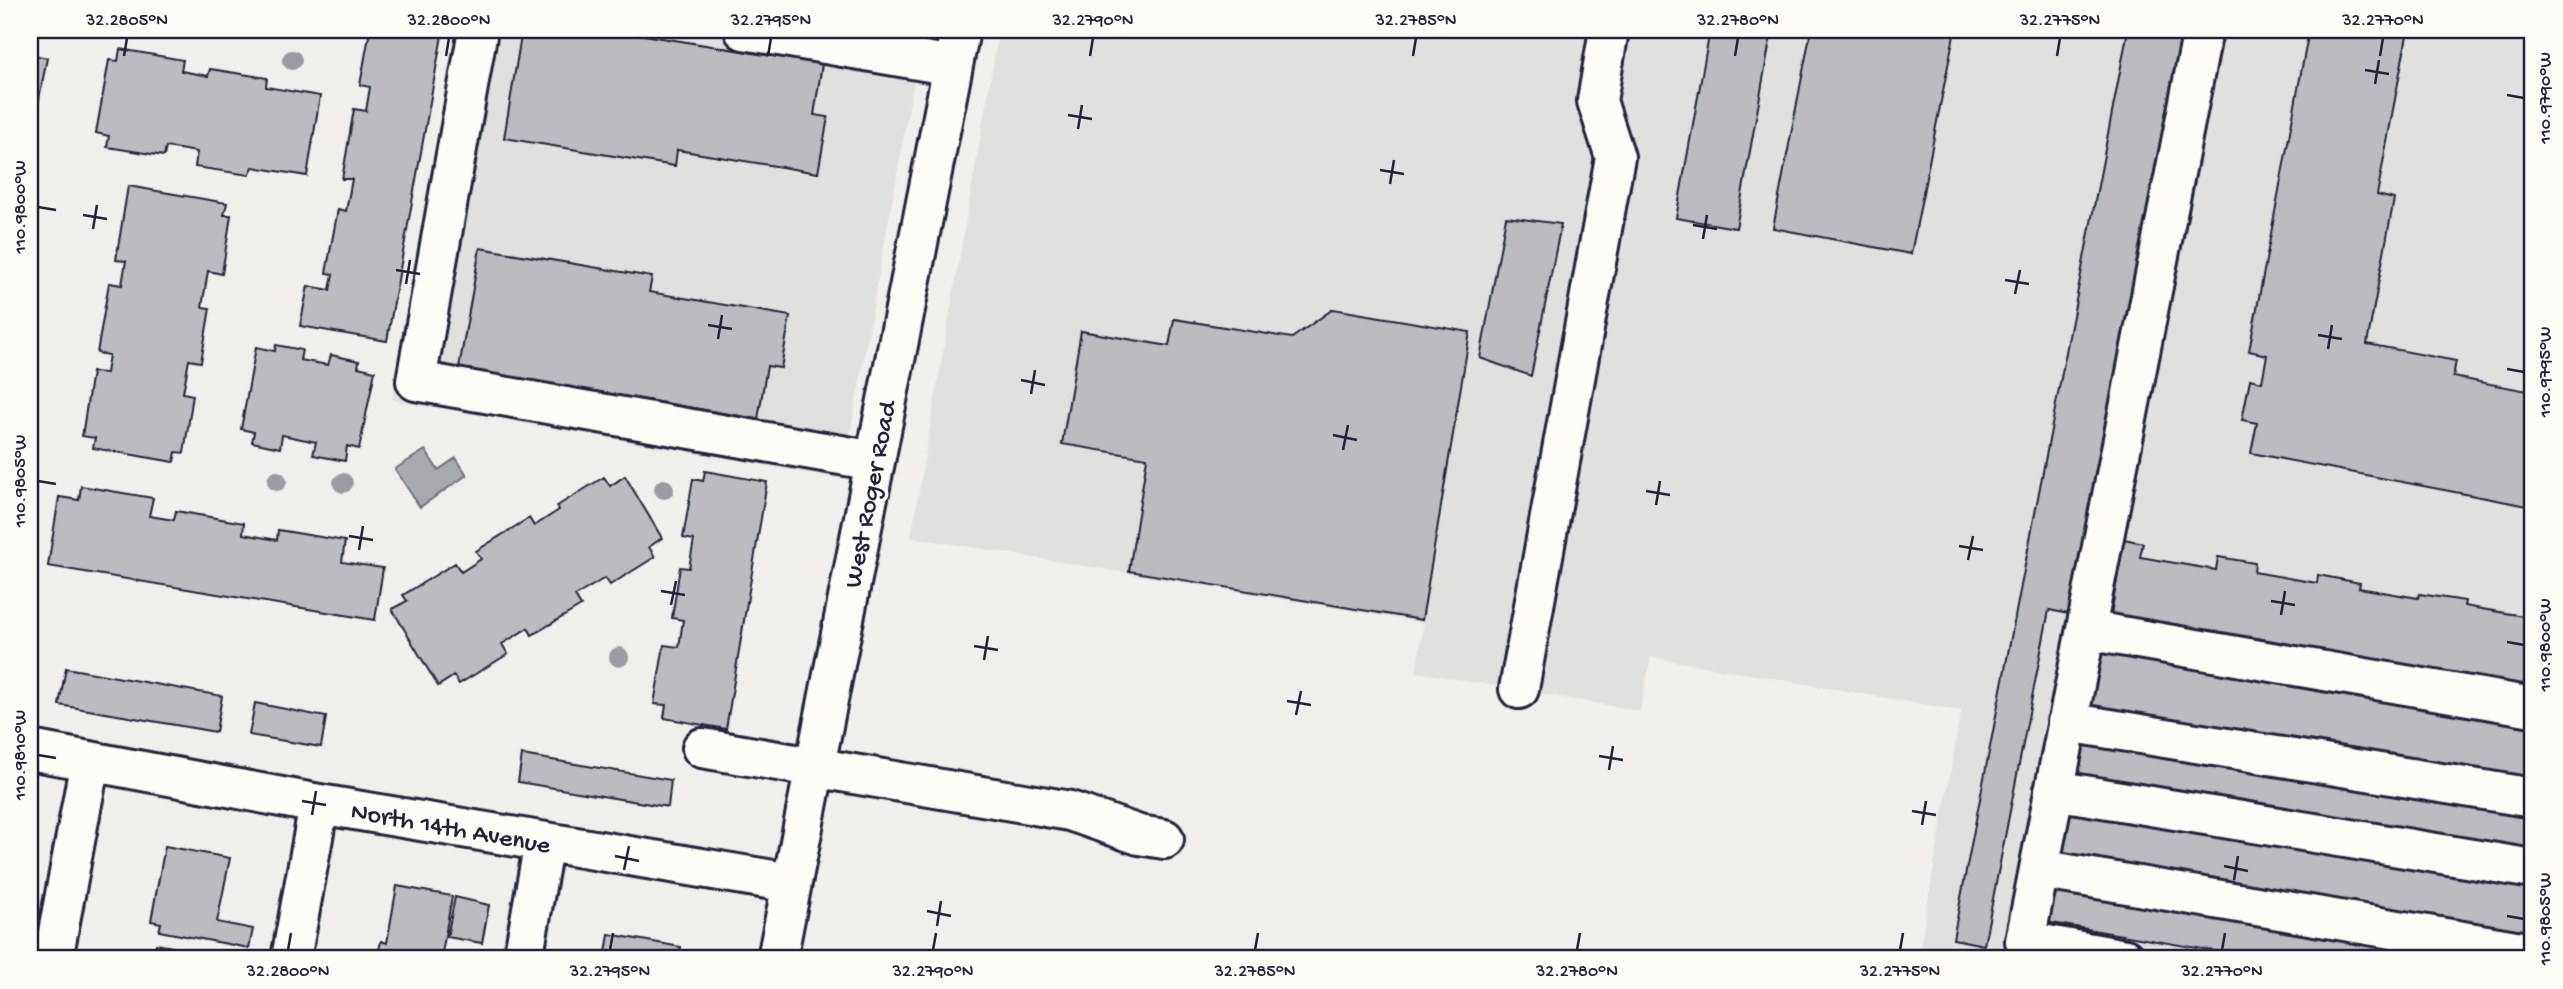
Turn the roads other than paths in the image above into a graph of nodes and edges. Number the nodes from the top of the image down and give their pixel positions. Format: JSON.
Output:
{"nodes":[{"id":1,"x":478,"y":30,"type":"edge"},
{"id":2,"x":744,"y":30,"type":"edge"},
{"id":3,"x":1609,"y":30,"type":"edge"},
{"id":4,"x":2203,"y":30,"type":"edge"},
{"id":5,"x":957,"y":48,"type":"edge"},
{"id":6,"x":875,"y":461,"type":"junction"},
{"id":7,"x":2086,"y":630,"type":"junction"},
{"id":8,"x":1519,"y":689,"type":"dead end"},
{"id":9,"x":2533,"y":707,"type":"edge"},
{"id":10,"x":2067,"y":722,"type":"junction"},
{"id":11,"x":702,"y":748,"type":"dead end"},
{"id":12,"x":30,"y":750,"type":"edge"},
{"id":13,"x":90,"y":761,"type":"junction"},
{"id":14,"x":814,"y":768,"type":"junction"},
{"id":15,"x":2054,"y":790,"type":"junction"},
{"id":16,"x":2533,"y":798,"type":"edge"},
{"id":17,"x":319,"y":804,"type":"junction"},
{"id":18,"x":1164,"y":839,"type":"dead end"},
{"id":19,"x":544,"y":842,"type":"junction"},
{"id":20,"x":2039,"y":869,"type":"junction"},
{"id":21,"x":2533,"y":869,"type":"edge"},
{"id":22,"x":791,"y":883,"type":"junction"},
{"id":23,"x":2533,"y":953,"type":"edge"},
{"id":24,"x":53,"y":959,"type":"edge"},
{"id":25,"x":291,"y":959,"type":"edge"},
{"id":26,"x":523,"y":959,"type":"edge"},
{"id":27,"x":777,"y":959,"type":"edge"},
{"id":28,"x":2125,"y":959,"type":"edge"}],
"edges":[{"from":1,"to":6,"type":"street"},
{"from":2,"to":5,"type":"street"},
{"from":3,"to":8,"type":"street"},
{"from":4,"to":7,"type":"street"},
{"from":5,"to":6,"type":"street","name":"West Roger Road"},
{"from":6,"to":14,"type":"street","name":"West Roger Road"},
{"from":7,"to":9,"type":"street"},
{"from":7,"to":10,"type":"street"},
{"from":10,"to":15,"type":"street"},
{"from":10,"to":16,"type":"street"},
{"from":11,"to":14,"type":"street"},
{"from":12,"to":13,"type":"street","name":"North 14th Avenue"},
{"from":13,"to":17,"type":"street","name":"North 14th Avenue"},
{"from":13,"to":24,"type":"street"},
{"from":14,"to":18,"type":"street"},
{"from":14,"to":22,"type":"street","name":"West Roger Road"},
{"from":15,"to":20,"type":"street"},
{"from":15,"to":21,"type":"street"},
{"from":17,"to":19,"type":"street","name":"North 14th Avenue"},
{"from":17,"to":25,"type":"street"},
{"from":19,"to":22,"type":"street","name":"North 14th Avenue"},
{"from":19,"to":26,"type":"street"},
{"from":20,"to":23,"type":"street"},
{"from":20,"to":28,"type":"street"},
{"from":22,"to":27,"type":"street","name":"West Roger Road"}]}
